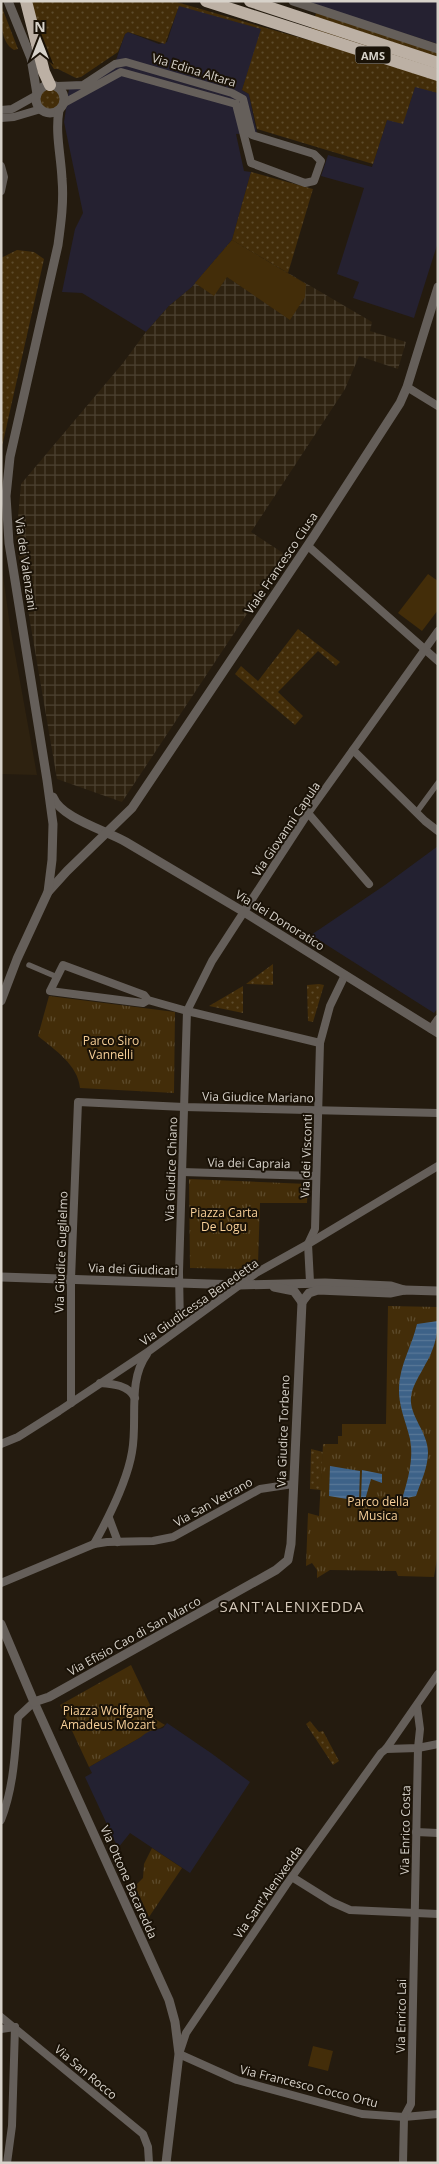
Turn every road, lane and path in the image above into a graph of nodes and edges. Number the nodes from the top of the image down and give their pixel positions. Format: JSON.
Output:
{"nodes":[{"id":1,"x":8,"y":1,"type":"edge"},
{"id":2,"x":26,"y":1,"type":"edge"},
{"id":3,"x":206,"y":1,"type":"edge"},
{"id":4,"x":250,"y":1,"type":"edge"},
{"id":5,"x":293,"y":1,"type":"edge"},
{"id":6,"x":438,"y":48,"type":"edge"},
{"id":7,"x":438,"y":63,"type":"edge"},
{"id":8,"x":438,"y":76,"type":"edge"},
{"id":9,"x":54,"y":86,"type":"junction"},
{"id":10,"x":37,"y":94,"type":"junction"},
{"id":11,"x":61,"y":106,"type":"junction"},
{"id":12,"x":1,"y":110,"type":"edge"},
{"id":13,"x":42,"y":110,"type":"junction"},
{"id":14,"x":1,"y":118,"type":"edge"},
{"id":15,"x":57,"y":130,"type":"junction"},
{"id":16,"x":1,"y":166,"type":"edge"},
{"id":17,"x":1,"y":191,"type":"edge"},
{"id":18,"x":438,"y":287,"type":"edge"},
{"id":19,"x":407,"y":387,"type":"junction"},
{"id":20,"x":438,"y":406,"type":"edge"},
{"id":21,"x":308,"y":546,"type":"junction"},
{"id":22,"x":438,"y":631,"type":"edge"},
{"id":23,"x":424,"y":649,"type":"junction"},
{"id":24,"x":438,"y":661,"type":"edge"},
{"id":25,"x":353,"y":750,"type":"junction"},
{"id":26,"x":48,"y":780,"type":"junction"},
{"id":27,"x":438,"y":783,"type":"edge"},
{"id":28,"x":416,"y":813,"type":"junction"},
{"id":29,"x":308,"y":814,"type":"junction"},
{"id":30,"x":53,"y":824,"type":"joint"},
{"id":31,"x":108,"y":832,"type":"junction"},
{"id":32,"x":438,"y":832,"type":"edge"},
{"id":33,"x":369,"y":884,"type":"dead end"},
{"id":34,"x":48,"y":892,"type":"junction"},
{"id":35,"x":244,"y":912,"type":"junction"},
{"id":36,"x":29,"y":965,"type":"dead end"},
{"id":37,"x":345,"y":974,"type":"junction"},
{"id":38,"x":57,"y":977,"type":"junction"},
{"id":39,"x":148,"y":1000,"type":"junction"},
{"id":40,"x":1,"y":1001,"type":"edge"},
{"id":41,"x":187,"y":1011,"type":"junction"},
{"id":42,"x":438,"y":1019,"type":"edge"},
{"id":43,"x":434,"y":1031,"type":"edge"},
{"id":44,"x":320,"y":1042,"type":"junction"},
{"id":45,"x":78,"y":1102,"type":"joint"},
{"id":46,"x":184,"y":1107,"type":"junction"},
{"id":47,"x":318,"y":1110,"type":"junction"},
{"id":48,"x":438,"y":1113,"type":"edge"},
{"id":49,"x":438,"y":1166,"type":"edge"},
{"id":50,"x":182,"y":1172,"type":"junction"},
{"id":51,"x":316,"y":1176,"type":"junction"},
{"id":52,"x":308,"y":1244,"type":"junction"},
{"id":53,"x":1,"y":1277,"type":"edge"},
{"id":54,"x":71,"y":1279,"type":"junction"},
{"id":55,"x":310,"y":1282,"type":"junction"},
{"id":56,"x":179,"y":1283,"type":"junction"},
{"id":57,"x":239,"y":1285,"type":"junction"},
{"id":58,"x":263,"y":1285,"type":"junction"},
{"id":59,"x":404,"y":1290,"type":"junction"},
{"id":60,"x":438,"y":1291,"type":"edge"},
{"id":61,"x":302,"y":1302,"type":"junction"},
{"id":62,"x":180,"y":1327,"type":"junction"},
{"id":63,"x":149,"y":1351,"type":"junction"},
{"id":64,"x":100,"y":1383,"type":"junction"},
{"id":65,"x":136,"y":1399,"type":"junction"},
{"id":66,"x":71,"y":1403,"type":"junction"},
{"id":67,"x":1,"y":1444,"type":"edge"},
{"id":68,"x":293,"y":1484,"type":"junction"},
{"id":69,"x":109,"y":1518,"type":"junction"},
{"id":70,"x":118,"y":1542,"type":"junction"},
{"id":71,"x":94,"y":1544,"type":"junction"},
{"id":72,"x":288,"y":1560,"type":"joint"},
{"id":73,"x":1,"y":1583,"type":"edge"},
{"id":74,"x":1,"y":1624,"type":"edge"},
{"id":75,"x":438,"y":1674,"type":"edge"},
{"id":76,"x":37,"y":1701,"type":"junction"},
{"id":77,"x":417,"y":1706,"type":"junction"},
{"id":78,"x":438,"y":1744,"type":"edge"},
{"id":79,"x":386,"y":1748,"type":"junction"},
{"id":80,"x":418,"y":1748,"type":"junction"},
{"id":81,"x":1,"y":1820,"type":"edge"},
{"id":82,"x":416,"y":1832,"type":"junction"},
{"id":83,"x":438,"y":1833,"type":"edge"},
{"id":84,"x":292,"y":1877,"type":"junction"},
{"id":85,"x":414,"y":1913,"type":"junction"},
{"id":86,"x":438,"y":1914,"type":"edge"},
{"id":87,"x":1,"y":2017,"type":"edge"},
{"id":88,"x":15,"y":2027,"type":"junction"},
{"id":89,"x":1,"y":2029,"type":"edge"},
{"id":90,"x":179,"y":2054,"type":"junction"},
{"id":91,"x":438,"y":2114,"type":"edge"},
{"id":92,"x":404,"y":2117,"type":"junction"},
{"id":93,"x":7,"y":2163,"type":"edge"},
{"id":94,"x":149,"y":2163,"type":"edge"},
{"id":95,"x":166,"y":2163,"type":"edge"},
{"id":96,"x":403,"y":2163,"type":"edge"}],
"edges":[{"from":1,"to":10,"type":"street","name":"Via dei Valenzani"},
{"from":2,"to":9,"type":"highway"},
{"from":3,"to":8,"type":"highway","number":"AMS"},
{"from":4,"to":7,"type":"highway","number":"AMS"},
{"from":5,"to":6,"type":"street"},
{"from":9,"to":10,"type":"street"},
{"from":9,"to":11,"type":"street","name":"Via dei Valenzani"},
{"from":9,"to":11,"type":"street","name":"Via Edina Altara"},
{"from":10,"to":12,"type":"street"},
{"from":10,"to":13,"type":"street","name":"Via dei Valenzani"},
{"from":11,"to":13,"type":"street"},
{"from":11,"to":15,"type":"street","name":"Via dei Valenzani"},
{"from":13,"to":14,"type":"street"},
{"from":13,"to":15,"type":"street","name":"Via dei Valenzani"},
{"from":15,"to":26,"type":"street","name":"Via dei Valenzani"},
{"from":16,"to":17,"type":"street"},
{"from":18,"to":19,"type":"street","name":"Viale Francesco Ciusa"},
{"from":19,"to":20,"type":"street"},
{"from":19,"to":21,"type":"street","name":"Viale Francesco Ciusa"},
{"from":21,"to":23,"type":"street"},
{"from":21,"to":31,"type":"street","name":"Viale Francesco Ciusa"},
{"from":22,"to":23,"type":"street","name":"Via Giovanni Capula"},
{"from":23,"to":24,"type":"street"},
{"from":23,"to":25,"type":"street","name":"Via Giovanni Capula"},
{"from":25,"to":28,"type":"street"},
{"from":25,"to":29,"type":"street","name":"Via Giovanni Capula"},
{"from":26,"to":30,"type":"street","name":"Via dei Valenzani"},
{"from":26,"to":31,"type":"street"},
{"from":27,"to":28,"type":"street"},
{"from":28,"to":32,"type":"street"},
{"from":29,"to":33,"type":"street"},
{"from":29,"to":35,"type":"street","name":"Via Giovanni Capula"},
{"from":30,"to":34,"type":"street","name":"Viale Francesco Ciusa"},
{"from":31,"to":34,"type":"street","name":"Viale Francesco Ciusa"},
{"from":31,"to":35,"type":"street","name":"Via dei Donoratico"},
{"from":34,"to":40,"type":"street","name":"Viale Francesco Ciusa"},
{"from":35,"to":37,"type":"street","name":"Via dei Donoratico"},
{"from":35,"to":41,"type":"street","name":"Via Giovanni Capula"},
{"from":36,"to":38,"type":"street"},
{"from":37,"to":43,"type":"street","name":"Via dei Donoratico"},
{"from":37,"to":44,"type":"street","name":"Via dei Visconti"},
{"from":38,"to":39,"type":"street"},
{"from":38,"to":39,"type":"street"},
{"from":39,"to":41,"type":"street"},
{"from":41,"to":44,"type":"street"},
{"from":41,"to":46,"type":"street","name":"Via Giudice Chiano"},
{"from":42,"to":43,"type":"street"},
{"from":44,"to":47,"type":"street","name":"Via dei Visconti"},
{"from":45,"to":46,"type":"street","name":"Via Giudice Mariano"},
{"from":45,"to":54,"type":"street","name":"Via Giudice Guglielmo"},
{"from":46,"to":47,"type":"street","name":"Via Giudice Mariano"},
{"from":46,"to":50,"type":"street","name":"Via Giudice Chiano"},
{"from":47,"to":48,"type":"street","name":"Via Giudice Mariano"},
{"from":47,"to":51,"type":"street","name":"Via dei Visconti"},
{"from":49,"to":52,"type":"street","name":"Via Giudicessa Benedetta"},
{"from":50,"to":51,"type":"street","name":"Via dei Capraia"},
{"from":50,"to":56,"type":"street","name":"Via Giudice Chiano"},
{"from":51,"to":52,"type":"street","name":"Via dei Visconti"},
{"from":52,"to":55,"type":"street","name":"Via dei Visconti"},
{"from":52,"to":57,"type":"street","name":"Via Giudicessa Benedetta"},
{"from":53,"to":54,"type":"street","name":"Via dei Giudicati"},
{"from":54,"to":56,"type":"street","name":"Via dei Giudicati"},
{"from":54,"to":66,"type":"street","name":"Via Giudice Guglielmo"},
{"from":55,"to":58,"type":"street","name":"Via dei Giudicati"},
{"from":55,"to":59,"type":"street","name":"Via dei Giudicati"},
{"from":56,"to":57,"type":"street","name":"Via dei Giudicati"},
{"from":56,"to":62,"type":"street","name":"Via Giudice Chiano"},
{"from":57,"to":58,"type":"street","name":"Via dei Giudicati"},
{"from":57,"to":62,"type":"street","name":"Via Giudicessa Benedetta"},
{"from":58,"to":61,"type":"street","name":"Via dei Giudicati"},
{"from":59,"to":60,"type":"street","name":"Via dei Giudicati"},
{"from":59,"to":61,"type":"street","name":"Via dei Giudicati"},
{"from":61,"to":68,"type":"street","name":"Via Giudice Torbeno"},
{"from":62,"to":63,"type":"street","name":"Via Giudicessa Benedetta"},
{"from":63,"to":64,"type":"street","name":"Via Giudicessa Benedetta"},
{"from":63,"to":65,"type":"street"},
{"from":64,"to":65,"type":"street"},
{"from":64,"to":66,"type":"street","name":"Via Giudicessa Benedetta"},
{"from":65,"to":69,"type":"street"},
{"from":66,"to":67,"type":"street","name":"Via Giudicessa Benedetta"},
{"from":68,"to":70,"type":"street","name":"Via San Vetrano"},
{"from":68,"to":72,"type":"street","name":"Via Giudice Torbeno"},
{"from":69,"to":70,"type":"street"},
{"from":69,"to":71,"type":"street"},
{"from":70,"to":71,"type":"street","name":"Via San Vetrano"},
{"from":71,"to":73,"type":"street","name":"Via San Vetrano"},
{"from":72,"to":76,"type":"street","name":"Via Efisio Cao di San Marco"},
{"from":74,"to":76,"type":"street","name":"Via Ottone Bacaredda"},
{"from":75,"to":77,"type":"street","name":"Via Sant'Alenixedda"},
{"from":76,"to":81,"type":"street"},
{"from":76,"to":90,"type":"street","name":"Via Ottone Bacaredda"},
{"from":77,"to":79,"type":"street","name":"Via Sant'Alenixedda"},
{"from":77,"to":80,"type":"street"},
{"from":78,"to":80,"type":"street"},
{"from":79,"to":80,"type":"street"},
{"from":79,"to":84,"type":"street","name":"Via Sant'Alenixedda"},
{"from":80,"to":82,"type":"street","name":"Via Enrico Costa"},
{"from":82,"to":83,"type":"street"},
{"from":82,"to":85,"type":"street","name":"Via Enrico Costa"},
{"from":84,"to":85,"type":"street"},
{"from":84,"to":90,"type":"street","name":"Via Sant'Alenixedda"},
{"from":85,"to":86,"type":"street"},
{"from":85,"to":92,"type":"street","name":"Via Enrico Lai"},
{"from":87,"to":88,"type":"street","name":"Via San Rocco"},
{"from":88,"to":89,"type":"street"},
{"from":88,"to":93,"type":"street"},
{"from":88,"to":94,"type":"street","name":"Via San Rocco"},
{"from":90,"to":92,"type":"street","name":"Via Francesco Cocco Ortu"},
{"from":90,"to":95,"type":"street","name":"Via Ottone Bacaredda"},
{"from":91,"to":92,"type":"street","name":"Via Francesco Cocco Ortu"},
{"from":92,"to":96,"type":"street","name":"Via Enrico Lai"}]}
